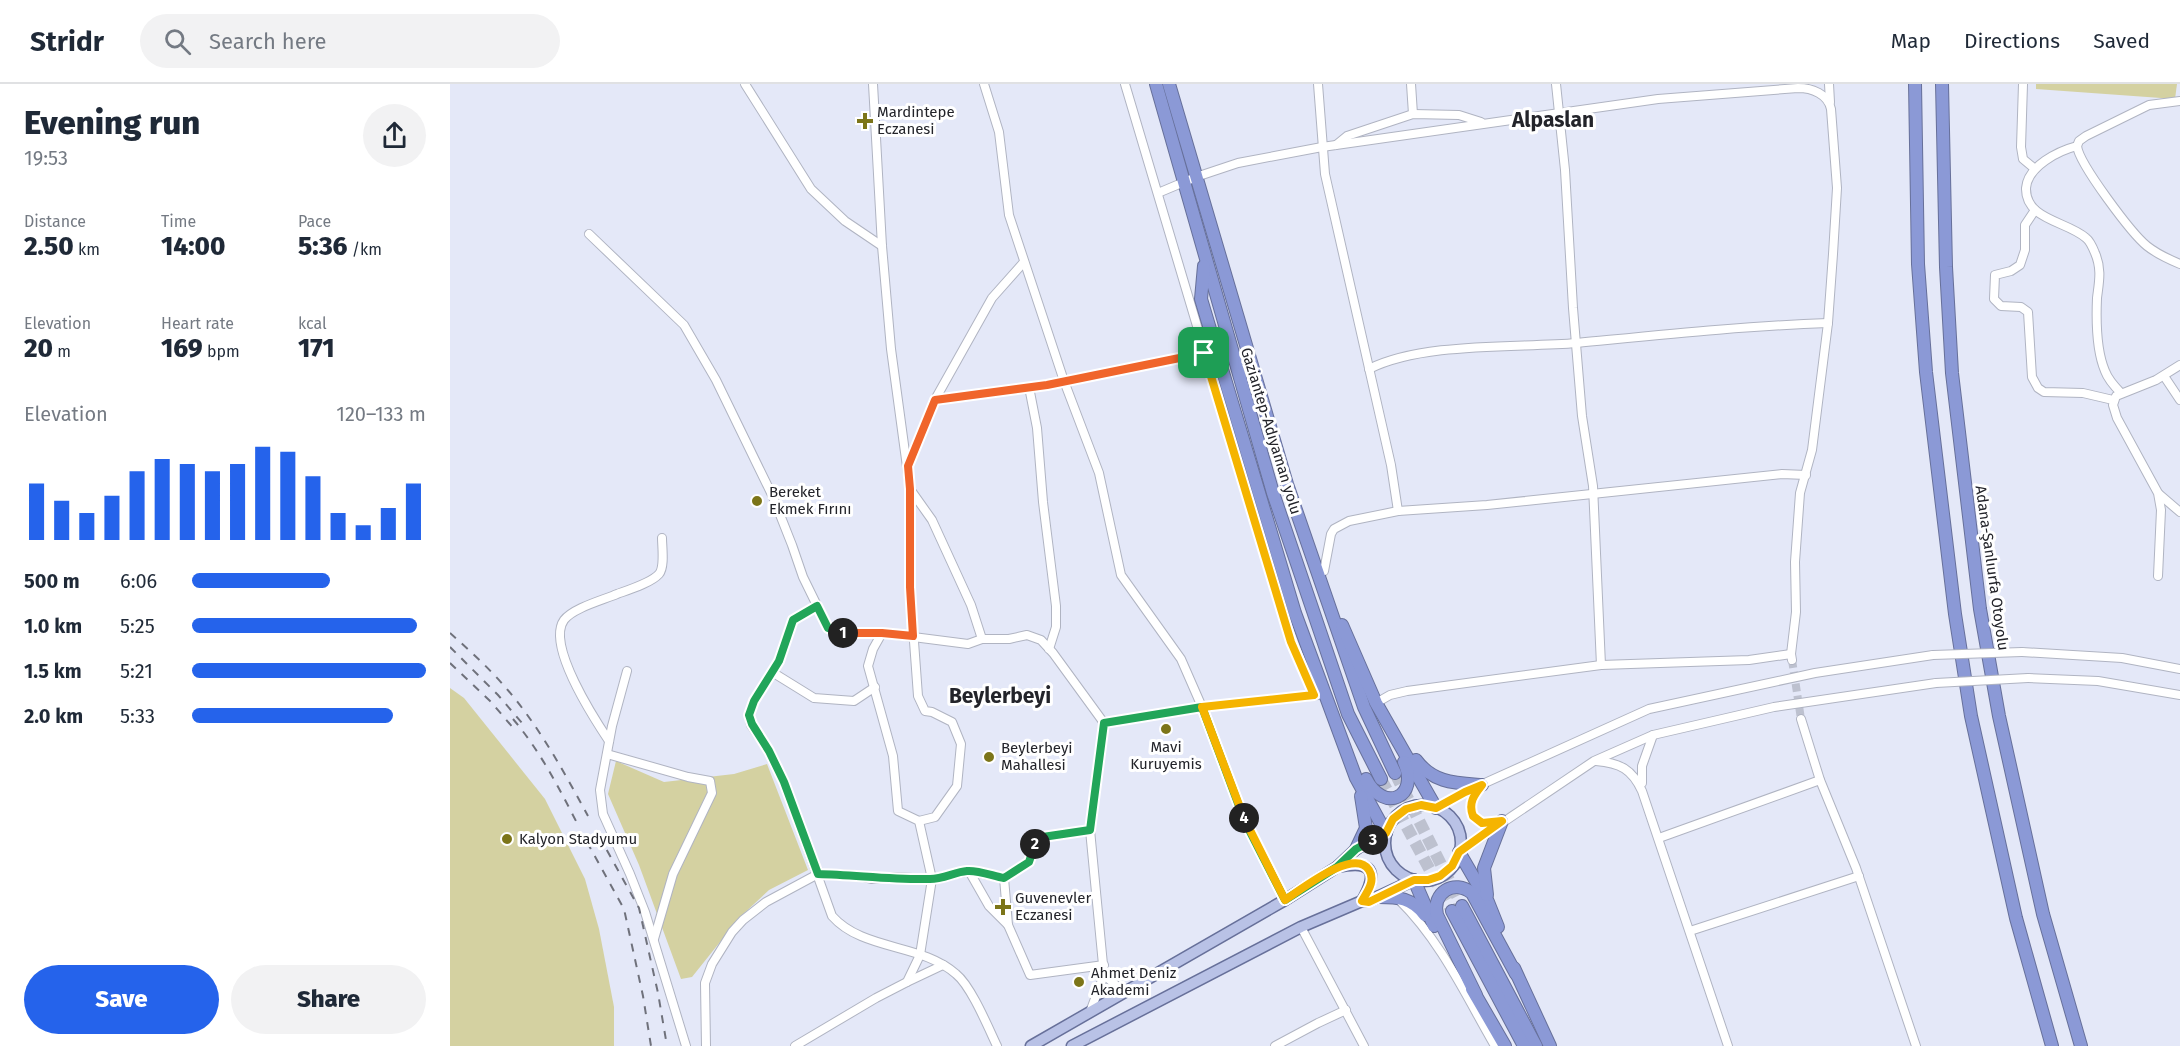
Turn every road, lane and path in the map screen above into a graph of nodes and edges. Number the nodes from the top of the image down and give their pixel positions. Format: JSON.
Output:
{"nodes":[{"id":1,"x":745,"y":84,"type":"edge"},
{"id":2,"x":873,"y":84,"type":"edge"},
{"id":3,"x":984,"y":84,"type":"edge"},
{"id":4,"x":1125,"y":84,"type":"edge"},
{"id":5,"x":1156,"y":84,"type":"edge"},
{"id":6,"x":1169,"y":84,"type":"edge"},
{"id":7,"x":1318,"y":84,"type":"edge"},
{"id":8,"x":1412,"y":84,"type":"edge"},
{"id":9,"x":1556,"y":84,"type":"edge"},
{"id":10,"x":1829,"y":84,"type":"edge"},
{"id":11,"x":1915,"y":84,"type":"edge"},
{"id":12,"x":1942,"y":84,"type":"edge"},
{"id":13,"x":2023,"y":84,"type":"edge"},
{"id":14,"x":2180,"y":101,"type":"edge"},
{"id":15,"x":1830,"y":102,"type":"junction"},
{"id":16,"x":1558,"y":112,"type":"junction"},
{"id":17,"x":1413,"y":114,"type":"junction"},
{"id":18,"x":1485,"y":124,"type":"junction"},
{"id":19,"x":1335,"y":146,"type":"junction"},
{"id":20,"x":2077,"y":146,"type":"junction"},
{"id":21,"x":1322,"y":147,"type":"junction"},
{"id":22,"x":2035,"y":169,"type":"junction"},
{"id":23,"x":1196,"y":177,"type":"junction"},
{"id":24,"x":1183,"y":183,"type":"junction"},
{"id":25,"x":1158,"y":193,"type":"junction"},
{"id":26,"x":2035,"y":210,"type":"junction"},
{"id":27,"x":589,"y":234,"type":"dead end"},
{"id":28,"x":882,"y":246,"type":"junction"},
{"id":29,"x":1216,"y":247,"type":"junction"},
{"id":30,"x":1205,"y":259,"type":"junction"},
{"id":31,"x":1024,"y":262,"type":"junction"},
{"id":32,"x":2180,"y":264,"type":"edge"},
{"id":33,"x":1828,"y":323,"type":"junction"},
{"id":34,"x":1576,"y":343,"type":"junction"},
{"id":35,"x":1204,"y":353,"type":"junction"},
{"id":36,"x":2180,"y":365,"type":"edge"},
{"id":37,"x":1369,"y":369,"type":"junction"},
{"id":38,"x":2164,"y":376,"type":"junction"},
{"id":39,"x":1064,"y":381,"type":"junction"},
{"id":40,"x":1029,"y":387,"type":"junction"},
{"id":41,"x":2121,"y":393,"type":"junction"},
{"id":42,"x":935,"y":400,"type":"junction"},
{"id":43,"x":2113,"y":400,"type":"junction"},
{"id":44,"x":2180,"y":400,"type":"edge"},
{"id":45,"x":908,"y":466,"type":"junction"},
{"id":46,"x":1806,"y":475,"type":"junction"},
{"id":47,"x":910,"y":489,"type":"junction"},
{"id":48,"x":1593,"y":492,"type":"junction"},
{"id":49,"x":2158,"y":493,"type":"junction"},
{"id":50,"x":1398,"y":511,"type":"junction"},
{"id":51,"x":2180,"y":512,"type":"edge"},
{"id":52,"x":662,"y":538,"type":"dead end"},
{"id":53,"x":1324,"y":571,"type":"junction"},
{"id":54,"x":2158,"y":576,"type":"dead end"},
{"id":55,"x":817,"y":606,"type":"junction"},
{"id":56,"x":882,"y":633,"type":"junction"},
{"id":57,"x":913,"y":636,"type":"junction"},
{"id":58,"x":982,"y":639,"type":"junction"},
{"id":59,"x":1049,"y":649,"type":"junction"},
{"id":60,"x":1601,"y":665,"type":"junction"},
{"id":61,"x":2180,"y":669,"type":"edge"},
{"id":62,"x":627,"y":671,"type":"dead end"},
{"id":63,"x":772,"y":672,"type":"junction"},
{"id":64,"x":874,"y":687,"type":"junction"},
{"id":65,"x":1320,"y":694,"type":"junction"},
{"id":66,"x":2180,"y":695,"type":"edge"},
{"id":67,"x":1376,"y":703,"type":"junction"},
{"id":68,"x":1202,"y":707,"type":"junction"},
{"id":69,"x":1334,"y":717,"type":"junction"},
{"id":70,"x":1385,"y":718,"type":"junction"},
{"id":71,"x":1801,"y":719,"type":"tunnel mouth"},
{"id":72,"x":1104,"y":723,"type":"junction"},
{"id":73,"x":1653,"y":735,"type":"junction"},
{"id":74,"x":609,"y":741,"type":"junction"},
{"id":75,"x":607,"y":754,"type":"junction"},
{"id":76,"x":1594,"y":761,"type":"junction"},
{"id":77,"x":1395,"y":773,"type":"tunnel mouth"},
{"id":78,"x":1356,"y":778,"type":"junction"},
{"id":79,"x":1381,"y":779,"type":"tunnel mouth"},
{"id":80,"x":1820,"y":780,"type":"junction"},
{"id":81,"x":1482,"y":785,"type":"junction"},
{"id":82,"x":1642,"y":791,"type":"junction"},
{"id":83,"x":1436,"y":808,"type":"junction"},
{"id":84,"x":919,"y":821,"type":"junction"},
{"id":85,"x":1502,"y":821,"type":"junction"},
{"id":86,"x":1090,"y":830,"type":"junction"},
{"id":87,"x":1386,"y":833,"type":"junction"},
{"id":88,"x":1659,"y":838,"type":"junction"},
{"id":89,"x":1356,"y":849,"type":"junction"},
{"id":90,"x":1459,"y":852,"type":"junction"},
{"id":91,"x":1337,"y":867,"type":"junction"},
{"id":92,"x":969,"y":871,"type":"junction"},
{"id":93,"x":818,"y":874,"type":"junction"},
{"id":94,"x":1859,"y":876,"type":"junction"},
{"id":95,"x":1004,"y":878,"type":"junction"},
{"id":96,"x":932,"y":879,"type":"junction"},
{"id":97,"x":1414,"y":880,"type":"junction"},
{"id":98,"x":1379,"y":897,"type":"junction"},
{"id":99,"x":1396,"y":897,"type":"junction"},
{"id":100,"x":1285,"y":900,"type":"junction"},
{"id":101,"x":1362,"y":901,"type":"junction"},
{"id":102,"x":1488,"y":902,"type":"junction"},
{"id":103,"x":1008,"y":925,"type":"junction"},
{"id":104,"x":1301,"y":927,"type":"junction"},
{"id":105,"x":1436,"y":930,"type":"junction"},
{"id":106,"x":1690,"y":931,"type":"junction"},
{"id":107,"x":654,"y":941,"type":"junction"},
{"id":108,"x":920,"y":955,"type":"junction"},
{"id":109,"x":943,"y":965,"type":"junction"},
{"id":110,"x":1104,"y":965,"type":"junction"},
{"id":111,"x":1516,"y":974,"type":"junction"},
{"id":112,"x":1104,"y":975,"type":"junction"},
{"id":113,"x":907,"y":982,"type":"junction"},
{"id":114,"x":1124,"y":993,"type":"junction"},
{"id":115,"x":1476,"y":995,"type":"junction"},
{"id":116,"x":1346,"y":1010,"type":"junction"},
{"id":117,"x":1090,"y":1012,"type":"junction"},
{"id":118,"x":686,"y":1046,"type":"edge"},
{"id":119,"x":706,"y":1046,"type":"edge"},
{"id":120,"x":795,"y":1046,"type":"edge"},
{"id":121,"x":997,"y":1046,"type":"edge"},
{"id":122,"x":1030,"y":1046,"type":"edge"},
{"id":123,"x":1071,"y":1046,"type":"edge"},
{"id":124,"x":1275,"y":1046,"type":"edge"},
{"id":125,"x":1364,"y":1046,"type":"edge"},
{"id":126,"x":1495,"y":1046,"type":"edge"},
{"id":127,"x":1505,"y":1046,"type":"edge"},
{"id":128,"x":1524,"y":1046,"type":"edge"},
{"id":129,"x":1536,"y":1046,"type":"edge"},
{"id":130,"x":1550,"y":1046,"type":"edge"},
{"id":131,"x":1728,"y":1046,"type":"edge"},
{"id":132,"x":1916,"y":1046,"type":"edge"},
{"id":133,"x":2052,"y":1046,"type":"edge"},
{"id":134,"x":2081,"y":1046,"type":"edge"}],
"edges":[{"from":1,"to":28,"type":"street"},
{"from":2,"to":28,"type":"street"},
{"from":3,"to":31,"type":"street"},
{"from":4,"to":25,"type":"street"},
{"from":5,"to":24,"type":"highway","name":"Gaziantep-Adıyaman yolu"},
{"from":6,"to":23,"type":"highway","name":"Gaziantep-Adıyaman yolu"},
{"from":7,"to":21,"type":"street"},
{"from":8,"to":17,"type":"street"},
{"from":9,"to":16,"type":"street"},
{"from":10,"to":15,"type":"street"},
{"from":11,"to":133,"type":"highway"},
{"from":12,"to":134,"type":"highway","name":"Adana-Şanlıurfa Otoyolu"},
{"from":13,"to":22,"type":"street"},
{"from":14,"to":20,"type":"street"},
{"from":15,"to":16,"type":"street"},
{"from":15,"to":33,"type":"street"},
{"from":16,"to":18,"type":"street"},
{"from":16,"to":34,"type":"street"},
{"from":17,"to":18,"type":"street"},
{"from":17,"to":19,"type":"street"},
{"from":18,"to":19,"type":"street"},
{"from":19,"to":21,"type":"street"},
{"from":20,"to":22,"type":"street"},
{"from":20,"to":32,"type":"street"},
{"from":21,"to":23,"type":"street"},
{"from":21,"to":37,"type":"street"},
{"from":22,"to":26,"type":"street"},
{"from":23,"to":24,"type":"street"},
{"from":23,"to":29,"type":"highway","name":"Gaziantep-Adıyaman yolu"},
{"from":24,"to":25,"type":"street"},
{"from":24,"to":30,"type":"highway","name":"Gaziantep-Adıyaman yolu"},
{"from":25,"to":35,"type":"street"},
{"from":26,"to":41,"type":"street"},
{"from":26,"to":43,"type":"street"},
{"from":27,"to":55,"type":"street"},
{"from":28,"to":45,"type":"street"},
{"from":29,"to":53,"type":"highway"},
{"from":29,"to":77,"type":"highway","name":"Gaziantep-Adıyaman yolu"},
{"from":30,"to":65,"type":"highway"},
{"from":30,"to":79,"type":"highway","name":"Gaziantep-Adıyaman yolu"},
{"from":31,"to":39,"type":"street"},
{"from":31,"to":42,"type":"street"},
{"from":33,"to":34,"type":"street"},
{"from":33,"to":46,"type":"street"},
{"from":34,"to":37,"type":"street"},
{"from":34,"to":48,"type":"street"},
{"from":35,"to":39,"type":"street"},
{"from":35,"to":65,"type":"street"},
{"from":36,"to":38,"type":"street"},
{"from":37,"to":50,"type":"street"},
{"from":38,"to":41,"type":"street"},
{"from":38,"to":44,"type":"street"},
{"from":39,"to":40,"type":"street"},
{"from":39,"to":68,"type":"street"},
{"from":40,"to":42,"type":"street"},
{"from":40,"to":59,"type":"street"},
{"from":41,"to":43,"type":"street"},
{"from":42,"to":45,"type":"street"},
{"from":43,"to":49,"type":"street"},
{"from":45,"to":47,"type":"street"},
{"from":46,"to":48,"type":"street"},
{"from":46,"to":60,"type":"street"},
{"from":47,"to":57,"type":"street"},
{"from":47,"to":58,"type":"street"},
{"from":48,"to":50,"type":"street"},
{"from":48,"to":60,"type":"street"},
{"from":49,"to":51,"type":"street"},
{"from":49,"to":54,"type":"street"},
{"from":50,"to":53,"type":"street"},
{"from":52,"to":74,"type":"street"},
{"from":53,"to":67,"type":"highway"},
{"from":55,"to":56,"type":"street"},
{"from":55,"to":63,"type":"street"},
{"from":56,"to":57,"type":"street"},
{"from":56,"to":64,"type":"street"},
{"from":57,"to":58,"type":"street"},
{"from":57,"to":84,"type":"street"},
{"from":58,"to":59,"type":"street"},
{"from":59,"to":72,"type":"street"},
{"from":60,"to":67,"type":"street"},
{"from":61,"to":81,"type":"street","bridge":true},
{"from":62,"to":74,"type":"street"},
{"from":63,"to":64,"type":"street"},
{"from":63,"to":93,"type":"street"},
{"from":64,"to":84,"type":"street"},
{"from":65,"to":68,"type":"street"},
{"from":65,"to":69,"type":"highway"},
{"from":66,"to":73,"type":"street","bridge":true},
{"from":67,"to":69,"type":"highway"},
{"from":67,"to":70,"type":"highway"},
{"from":68,"to":72,"type":"street"},
{"from":68,"to":100,"type":"street"},
{"from":69,"to":78,"type":"highway"},
{"from":70,"to":81,"type":"highway"},
{"from":70,"to":83,"type":"highway"},
{"from":71,"to":80,"type":"street"},
{"from":72,"to":86,"type":"street"},
{"from":73,"to":76,"type":"street"},
{"from":73,"to":82,"type":"street"},
{"from":74,"to":75,"type":"street"},
{"from":75,"to":107,"type":"street"},
{"from":75,"to":107,"type":"street"},
{"from":76,"to":82,"type":"street"},
{"from":76,"to":85,"type":"street"},
{"from":78,"to":87,"type":"highway"},
{"from":78,"to":89,"type":"highway"},
{"from":80,"to":88,"type":"street"},
{"from":80,"to":94,"type":"street"},
{"from":81,"to":83,"type":"street"},
{"from":81,"to":85,"type":"street"},
{"from":82,"to":88,"type":"street"},
{"from":83,"to":87,"type":"main road"},
{"from":83,"to":90,"type":"main road"},
{"from":84,"to":96,"type":"street"},
{"from":85,"to":90,"type":"street"},
{"from":85,"to":102,"type":"highway"},
{"from":86,"to":95,"type":"street"},
{"from":86,"to":110,"type":"street"},
{"from":87,"to":89,"type":"main road"},
{"from":87,"to":97,"type":"main road"},
{"from":88,"to":106,"type":"street"},
{"from":89,"to":91,"type":"main road"},
{"from":90,"to":97,"type":"main road"},
{"from":90,"to":102,"type":"highway"},
{"from":91,"to":100,"type":"main road"},
{"from":91,"to":101,"type":"main road"},
{"from":92,"to":95,"type":"street"},
{"from":92,"to":96,"type":"street"},
{"from":92,"to":103,"type":"street"},
{"from":93,"to":96,"type":"street"},
{"from":93,"to":108,"type":"street"},
{"from":93,"to":119,"type":"street"},
{"from":94,"to":106,"type":"street"},
{"from":94,"to":132,"type":"street"},
{"from":95,"to":103,"type":"street"},
{"from":96,"to":108,"type":"street"},
{"from":97,"to":98,"type":"main road"},
{"from":97,"to":105,"type":"highway"},
{"from":98,"to":99,"type":"highway"},
{"from":98,"to":101,"type":"main road"},
{"from":99,"to":105,"type":"highway"},
{"from":99,"to":126,"type":"street"},
{"from":100,"to":114,"type":"main road"},
{"from":101,"to":104,"type":"main road"},
{"from":102,"to":111,"type":"highway"},
{"from":103,"to":110,"type":"street"},
{"from":104,"to":116,"type":"street"},
{"from":104,"to":123,"type":"main road"},
{"from":105,"to":115,"type":"highway"},
{"from":106,"to":131,"type":"street"},
{"from":107,"to":118,"type":"street"},
{"from":108,"to":109,"type":"street"},
{"from":108,"to":113,"type":"street"},
{"from":109,"to":113,"type":"street"},
{"from":109,"to":121,"type":"street"},
{"from":110,"to":112,"type":"street"},
{"from":111,"to":115,"type":"highway"},
{"from":111,"to":130,"type":"highway"},
{"from":112,"to":114,"type":"street"},
{"from":112,"to":117,"type":"street"},
{"from":113,"to":120,"type":"street"},
{"from":114,"to":117,"type":"main road"},
{"from":115,"to":127,"type":"highway"},
{"from":116,"to":124,"type":"street"},
{"from":116,"to":125,"type":"street"},
{"from":117,"to":122,"type":"main road"},
{"from":128,"to":129,"type":"highway"}]}
